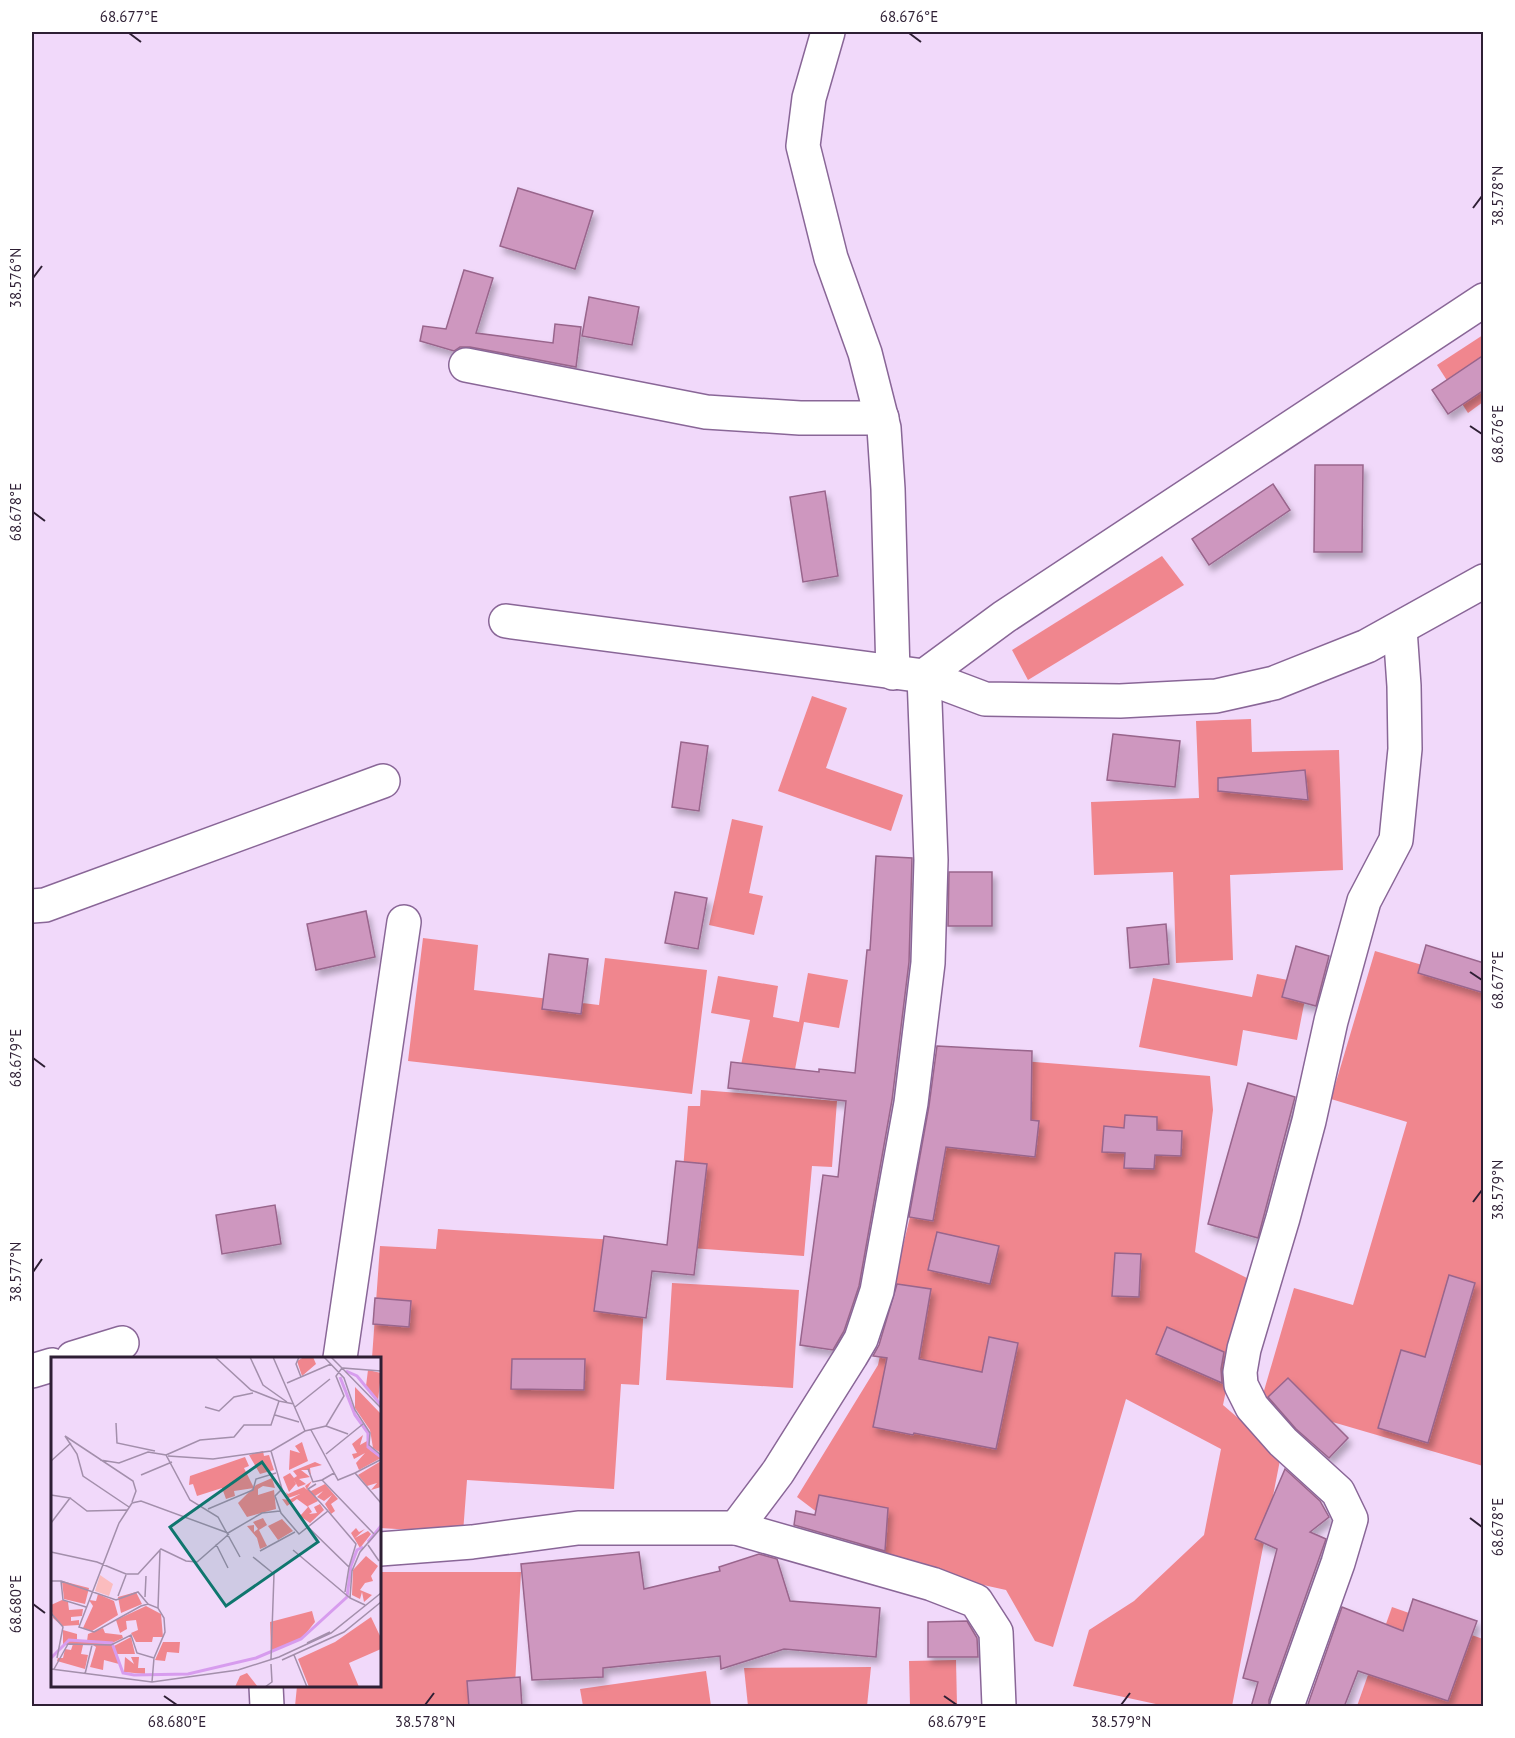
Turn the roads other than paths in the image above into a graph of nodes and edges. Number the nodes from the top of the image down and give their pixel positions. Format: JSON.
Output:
{"nodes":[{"id":1,"x":828,"y":32,"type":"edge"},
{"id":2,"x":1484,"y":300,"type":"edge"},
{"id":3,"x":466,"y":366,"type":"dead end"},
{"id":4,"x":882,"y":418,"type":"junction"},
{"id":5,"x":1484,"y":581,"type":"edge"},
{"id":6,"x":506,"y":621,"type":"dead end"},
{"id":7,"x":1400,"y":629,"type":"junction"},
{"id":8,"x":908,"y":675,"type":"junction"},
{"id":9,"x":383,"y":781,"type":"dead end"},
{"id":10,"x":32,"y":906,"type":"edge"},
{"id":11,"x":404,"y":922,"type":"dead end"},
{"id":12,"x":122,"y":1343,"type":"dead end"},
{"id":13,"x":79,"y":1357,"type":"edge"},
{"id":14,"x":340,"y":1357,"type":"edge"},
{"id":15,"x":51,"y":1365,"type":"edge"},
{"id":16,"x":32,"y":1371,"type":"edge"},
{"id":17,"x":736,"y":1528,"type":"junction"},
{"id":18,"x":381,"y":1549,"type":"edge"},
{"id":19,"x":266,"y":1687,"type":"edge"},
{"id":20,"x":267,"y":1707,"type":"edge"},
{"id":21,"x":999,"y":1707,"type":"edge"},
{"id":22,"x":1287,"y":1707,"type":"edge"}],
"edges":[{"from":1,"to":4,"type":"lane"},
{"from":2,"to":8,"type":"lane"},
{"from":3,"to":4,"type":"lane"},
{"from":4,"to":8,"type":"lane"},
{"from":5,"to":7,"type":"lane"},
{"from":6,"to":8,"type":"lane"},
{"from":7,"to":8,"type":"lane"},
{"from":7,"to":22,"type":"lane"},
{"from":8,"to":17,"type":"lane"},
{"from":9,"to":10,"type":"lane"},
{"from":11,"to":14,"type":"lane"},
{"from":12,"to":13,"type":"lane"},
{"from":15,"to":16,"type":"lane"},
{"from":17,"to":18,"type":"lane"},
{"from":17,"to":21,"type":"lane"},
{"from":19,"to":20,"type":"lane"}]}
